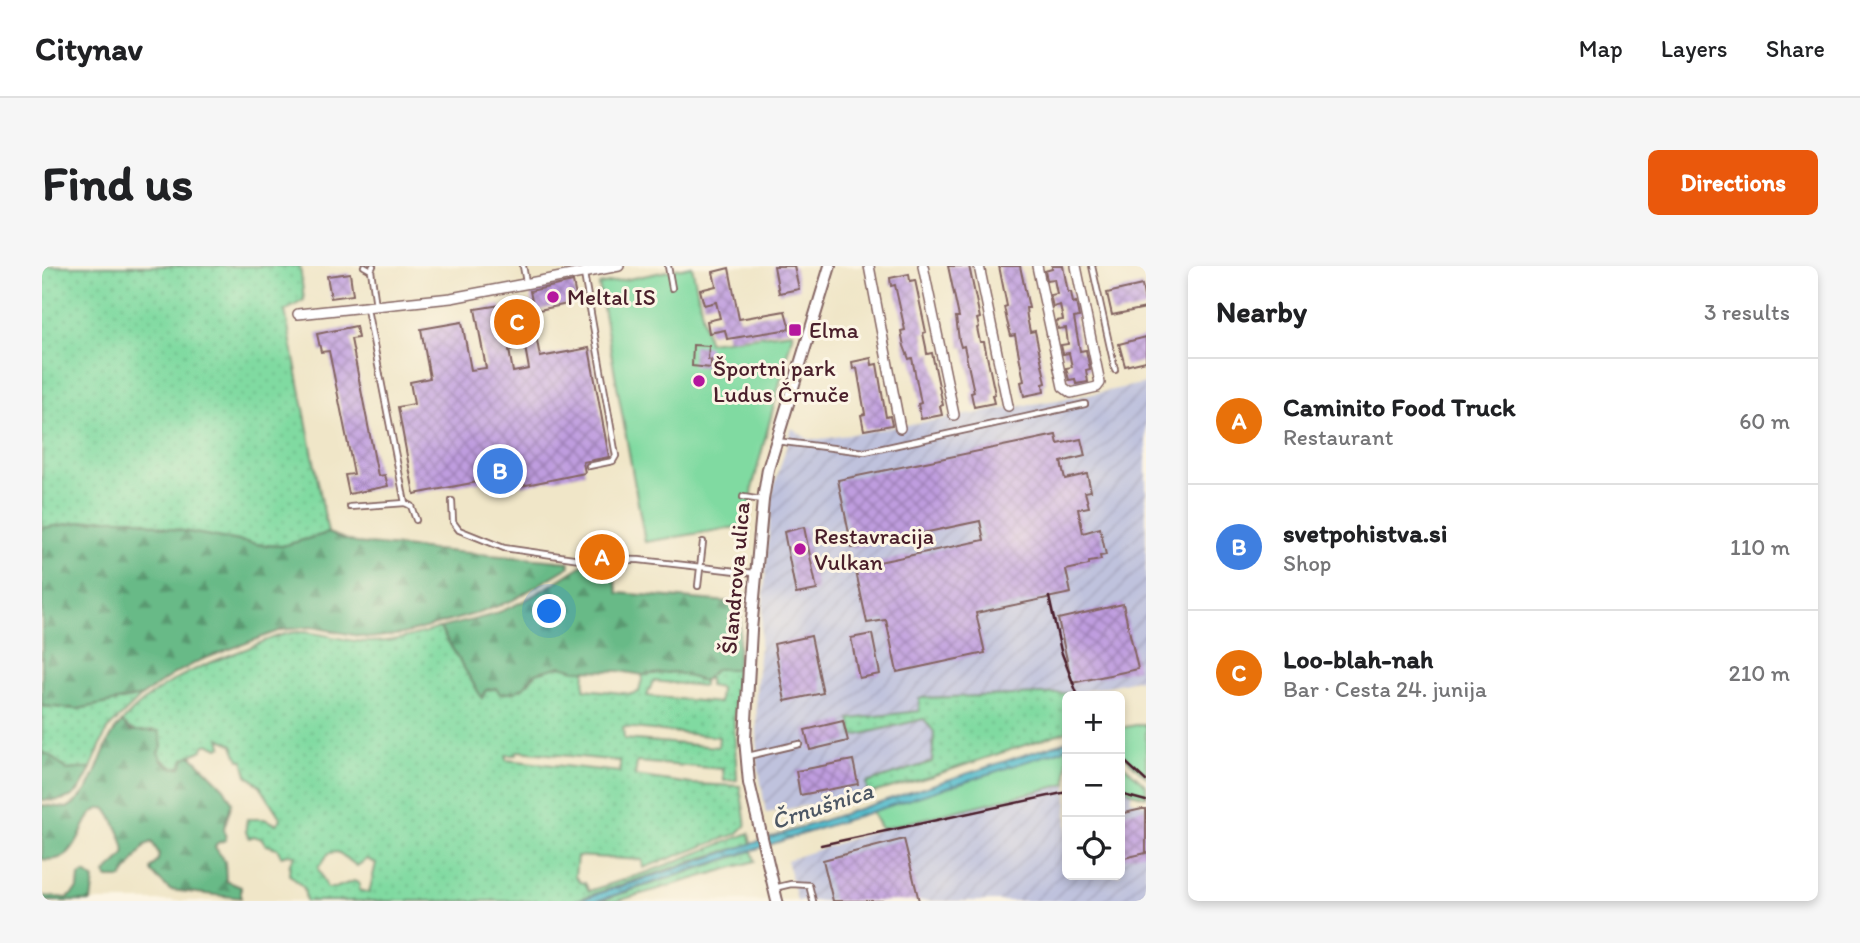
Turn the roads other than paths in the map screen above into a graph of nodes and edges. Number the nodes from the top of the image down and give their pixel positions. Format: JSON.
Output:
{"nodes":[{"id":1,"x":364,"y":266,"type":"edge"},
{"id":2,"x":523,"y":266,"type":"edge"},
{"id":3,"x":618,"y":266,"type":"edge"},
{"id":4,"x":668,"y":266,"type":"edge"},
{"id":5,"x":830,"y":266,"type":"edge"},
{"id":6,"x":869,"y":266,"type":"edge"},
{"id":7,"x":923,"y":266,"type":"edge"},
{"id":8,"x":979,"y":266,"type":"edge"},
{"id":9,"x":1037,"y":266,"type":"edge"},
{"id":10,"x":1076,"y":266,"type":"edge"},
{"id":11,"x":1092,"y":266,"type":"edge"},
{"id":12,"x":372,"y":268,"type":"edge"},
{"id":13,"x":584,"y":273,"type":"junction"},
{"id":14,"x":527,"y":283,"type":"junction"},
{"id":15,"x":672,"y":288,"type":"dead end"},
{"id":16,"x":371,"y":307,"type":"junction"},
{"id":17,"x":298,"y":314,"type":"dead end"},
{"id":18,"x":1115,"y":370,"type":"dead end"},
{"id":19,"x":1085,"y":404,"type":"dead end"},
{"id":20,"x":1008,"y":406,"type":"dead end"},
{"id":21,"x":954,"y":415,"type":"dead end"},
{"id":22,"x":900,"y":428,"type":"dead end"},
{"id":23,"x":775,"y":440,"type":"junction"},
{"id":24,"x":589,"y":466,"type":"dead end"},
{"id":25,"x":743,"y":497,"type":"dead end"},
{"id":26,"x":452,"y":500,"type":"dead end"},
{"id":27,"x":762,"y":500,"type":"junction"},
{"id":28,"x":405,"y":503,"type":"junction"},
{"id":29,"x":350,"y":507,"type":"dead end"},
{"id":30,"x":416,"y":520,"type":"dead end"},
{"id":31,"x":703,"y":542,"type":"dead end"},
{"id":32,"x":699,"y":568,"type":"junction"},
{"id":33,"x":756,"y":573,"type":"junction"},
{"id":34,"x":698,"y":586,"type":"dead end"},
{"id":35,"x":799,"y":744,"type":"dead end"},
{"id":36,"x":747,"y":757,"type":"junction"},
{"id":37,"x":774,"y":888,"type":"junction"},
{"id":38,"x":776,"y":901,"type":"edge"},
{"id":39,"x":813,"y":901,"type":"edge"}],
"edges":[{"from":1,"to":12,"type":"lane"},
{"from":2,"to":14,"type":"lane"},
{"from":3,"to":13,"type":"street"},
{"from":4,"to":15,"type":"lane"},
{"from":5,"to":23,"type":"street","name":"Šlandrova ulica"},
{"from":6,"to":22,"type":"street"},
{"from":7,"to":21,"type":"street"},
{"from":8,"to":20,"type":"street"},
{"from":9,"to":10,"type":"street"},
{"from":11,"to":18,"type":"lane"},
{"from":12,"to":16,"type":"lane"},
{"from":13,"to":14,"type":"street"},
{"from":13,"to":24,"type":"lane"},
{"from":14,"to":16,"type":"street"},
{"from":16,"to":17,"type":"street"},
{"from":16,"to":28,"type":"lane"},
{"from":19,"to":23,"type":"lane"},
{"from":23,"to":27,"type":"street","name":"Šlandrova ulica"},
{"from":25,"to":27,"type":"lane"},
{"from":26,"to":32,"type":"lane"},
{"from":27,"to":33,"type":"street","name":"Šlandrova ulica"},
{"from":28,"to":29,"type":"lane"},
{"from":28,"to":30,"type":"lane"},
{"from":31,"to":32,"type":"lane"},
{"from":32,"to":33,"type":"lane"},
{"from":32,"to":34,"type":"lane"},
{"from":33,"to":36,"type":"street","name":"Šlandrova ulica"},
{"from":35,"to":36,"type":"lane"},
{"from":36,"to":37,"type":"street","name":"Šlandrova ulica"},
{"from":37,"to":38,"type":"street","name":"Šlandrova ulica"},
{"from":37,"to":39,"type":"lane"}]}
